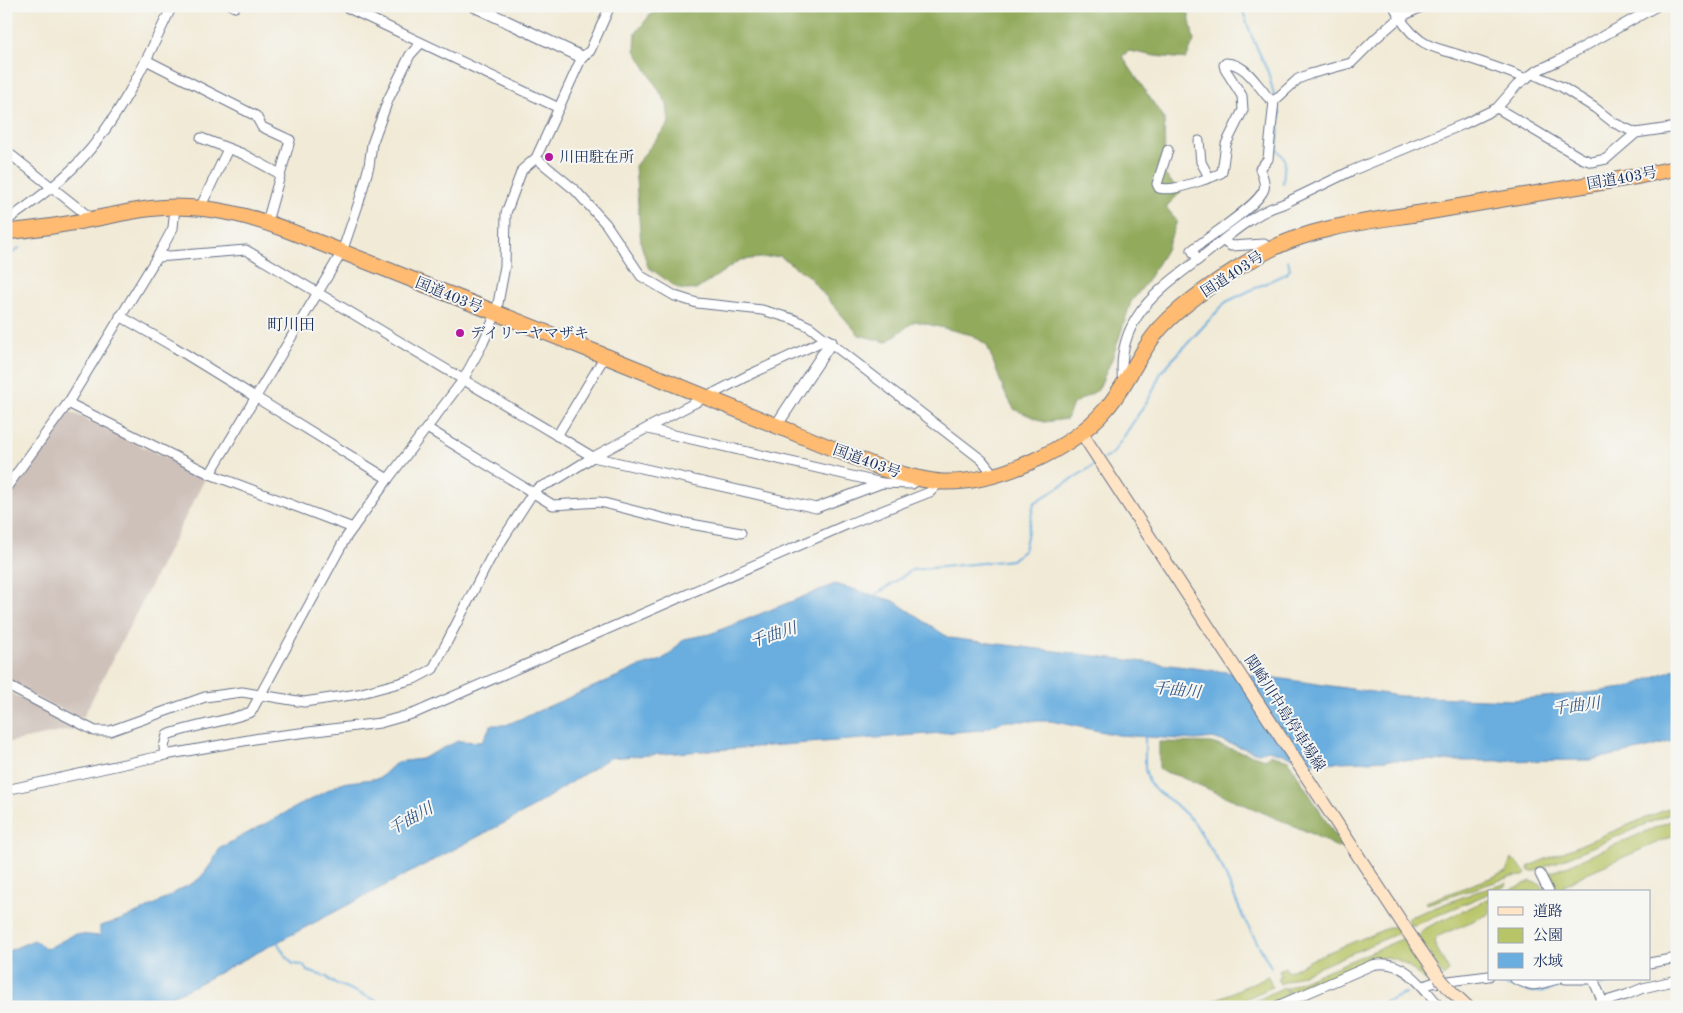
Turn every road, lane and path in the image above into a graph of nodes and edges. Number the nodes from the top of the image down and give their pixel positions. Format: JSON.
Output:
{"nodes":[{"id":1,"x":172,"y":6,"type":"edge"},
{"id":2,"x":344,"y":6,"type":"edge"},
{"id":3,"x":474,"y":6,"type":"edge"},
{"id":4,"x":610,"y":6,"type":"edge"},
{"id":5,"x":1394,"y":6,"type":"edge"},
{"id":6,"x":1423,"y":6,"type":"edge"},
{"id":7,"x":1657,"y":6,"type":"edge"},
{"id":8,"x":1399,"y":18,"type":"junction"},
{"id":9,"x":420,"y":44,"type":"junction"},
{"id":10,"x":582,"y":57,"type":"junction"},
{"id":11,"x":146,"y":60,"type":"junction"},
{"id":12,"x":1530,"y":76,"type":"junction"},
{"id":13,"x":1274,"y":101,"type":"junction"},
{"id":14,"x":559,"y":108,"type":"junction"},
{"id":15,"x":1497,"y":108,"type":"junction"},
{"id":16,"x":1677,"y":127,"type":"edge"},
{"id":17,"x":1636,"y":133,"type":"junction"},
{"id":18,"x":201,"y":138,"type":"dead end"},
{"id":19,"x":1199,"y":142,"type":"dead end"},
{"id":20,"x":228,"y":149,"type":"junction"},
{"id":21,"x":1168,"y":150,"type":"dead end"},
{"id":22,"x":6,"y":151,"type":"edge"},
{"id":23,"x":536,"y":158,"type":"junction"},
{"id":24,"x":1677,"y":168,"type":"edge"},
{"id":25,"x":280,"y":174,"type":"junction"},
{"id":26,"x":1209,"y":177,"type":"junction"},
{"id":27,"x":52,"y":186,"type":"junction"},
{"id":28,"x":175,"y":207,"type":"junction"},
{"id":29,"x":200,"y":208,"type":"junction"},
{"id":30,"x":92,"y":219,"type":"junction"},
{"id":31,"x":6,"y":221,"type":"edge"},
{"id":32,"x":267,"y":222,"type":"junction"},
{"id":33,"x":6,"y":232,"type":"edge"},
{"id":34,"x":1223,"y":240,"type":"junction"},
{"id":35,"x":1270,"y":250,"type":"junction"},
{"id":36,"x":342,"y":252,"type":"junction"},
{"id":37,"x":157,"y":256,"type":"junction"},
{"id":38,"x":1198,"y":260,"type":"junction"},
{"id":39,"x":318,"y":293,"type":"junction"},
{"id":40,"x":496,"y":314,"type":"junction"},
{"id":41,"x":120,"y":316,"type":"junction"},
{"id":42,"x":829,"y":340,"type":"junction"},
{"id":43,"x":605,"y":356,"type":"junction"},
{"id":44,"x":463,"y":380,"type":"junction"},
{"id":45,"x":1124,"y":385,"type":"junction"},
{"id":46,"x":256,"y":398,"type":"junction"},
{"id":47,"x":705,"y":398,"type":"junction"},
{"id":48,"x":68,"y":403,"type":"junction"},
{"id":49,"x":776,"y":426,"type":"junction"},
{"id":50,"x":427,"y":428,"type":"junction"},
{"id":51,"x":648,"y":429,"type":"junction"},
{"id":52,"x":556,"y":436,"type":"junction"},
{"id":53,"x":1084,"y":437,"type":"junction"},
{"id":54,"x":593,"y":457,"type":"junction"},
{"id":55,"x":984,"y":462,"type":"junction"},
{"id":56,"x":210,"y":474,"type":"junction"},
{"id":57,"x":994,"y":475,"type":"junction"},
{"id":58,"x":388,"y":479,"type":"junction"},
{"id":59,"x":921,"y":479,"type":"junction"},
{"id":60,"x":972,"y":480,"type":"junction"},
{"id":61,"x":940,"y":482,"type":"junction"},
{"id":62,"x":882,"y":483,"type":"junction"},
{"id":63,"x":6,"y":488,"type":"edge"},
{"id":64,"x":532,"y":494,"type":"junction"},
{"id":65,"x":353,"y":528,"type":"junction"},
{"id":66,"x":741,"y":533,"type":"dead end"},
{"id":67,"x":6,"y":685,"type":"edge"},
{"id":68,"x":261,"y":695,"type":"junction"},
{"id":69,"x":165,"y":755,"type":"junction"},
{"id":70,"x":6,"y":790,"type":"edge"},
{"id":71,"x":1540,"y":874,"type":"dead end"},
{"id":72,"x":1548,"y":890,"type":"edge"},
{"id":73,"x":1677,"y":958,"type":"edge"},
{"id":74,"x":1650,"y":963,"type":"edge"},
{"id":75,"x":1488,"y":976,"type":"edge"},
{"id":76,"x":1518,"y":980,"type":"edge"},
{"id":77,"x":1555,"y":980,"type":"edge"},
{"id":78,"x":1594,"y":980,"type":"edge"},
{"id":79,"x":1677,"y":980,"type":"edge"},
{"id":80,"x":1424,"y":986,"type":"junction"},
{"id":81,"x":1601,"y":1005,"type":"edge"},
{"id":82,"x":1275,"y":1007,"type":"edge"},
{"id":83,"x":1440,"y":1007,"type":"edge"},
{"id":84,"x":1468,"y":1007,"type":"edge"}],
"edges":[{"from":1,"to":11,"type":"street"},
{"from":2,"to":9,"type":"street"},
{"from":3,"to":10,"type":"street"},
{"from":4,"to":10,"type":"street"},
{"from":5,"to":8,"type":"street"},
{"from":6,"to":8,"type":"street"},
{"from":7,"to":12,"type":"street"},
{"from":8,"to":12,"type":"street"},
{"from":8,"to":13,"type":"street"},
{"from":9,"to":14,"type":"street"},
{"from":9,"to":36,"type":"street"},
{"from":10,"to":14,"type":"street"},
{"from":11,"to":25,"type":"street"},
{"from":11,"to":27,"type":"street"},
{"from":12,"to":15,"type":"street"},
{"from":12,"to":17,"type":"street"},
{"from":13,"to":26,"type":"street"},
{"from":13,"to":38,"type":"street"},
{"from":14,"to":23,"type":"street"},
{"from":15,"to":17,"type":"street"},
{"from":15,"to":34,"type":"street"},
{"from":16,"to":17,"type":"street"},
{"from":18,"to":20,"type":"street"},
{"from":19,"to":26,"type":"street"},
{"from":20,"to":25,"type":"street"},
{"from":20,"to":29,"type":"street"},
{"from":21,"to":26,"type":"street"},
{"from":22,"to":27,"type":"street"},
{"from":23,"to":40,"type":"street"},
{"from":23,"to":42,"type":"street"},
{"from":24,"to":35,"type":"highway","name":"国道403号"},
{"from":25,"to":32,"type":"street"},
{"from":27,"to":30,"type":"street"},
{"from":27,"to":31,"type":"street"},
{"from":28,"to":29,"type":"highway","name":"国道403号"},
{"from":28,"to":30,"type":"highway","name":"国道403号"},
{"from":28,"to":37,"type":"street"},
{"from":29,"to":32,"type":"highway","name":"国道403号"},
{"from":30,"to":33,"type":"highway","name":"国道403号"},
{"from":32,"to":36,"type":"highway","name":"国道403号"},
{"from":34,"to":35,"type":"street"},
{"from":34,"to":38,"type":"street"},
{"from":35,"to":45,"type":"highway","name":"国道403号"},
{"from":36,"to":39,"type":"street"},
{"from":36,"to":40,"type":"highway","name":"国道403号"},
{"from":37,"to":39,"type":"street"},
{"from":37,"to":41,"type":"street"},
{"from":38,"to":45,"type":"street"},
{"from":39,"to":44,"type":"street"},
{"from":39,"to":46,"type":"street"},
{"from":40,"to":43,"type":"highway","name":"国道403号"},
{"from":40,"to":44,"type":"street"},
{"from":41,"to":46,"type":"street"},
{"from":41,"to":48,"type":"street"},
{"from":42,"to":47,"type":"street"},
{"from":42,"to":49,"type":"street"},
{"from":42,"to":55,"type":"street"},
{"from":43,"to":47,"type":"highway","name":"国道403号"},
{"from":43,"to":52,"type":"street"},
{"from":44,"to":50,"type":"street"},
{"from":44,"to":52,"type":"street"},
{"from":45,"to":53,"type":"highway","name":"国道403号"},
{"from":46,"to":56,"type":"street"},
{"from":46,"to":58,"type":"street"},
{"from":47,"to":49,"type":"highway","name":"国道403号"},
{"from":47,"to":51,"type":"street"},
{"from":48,"to":56,"type":"street"},
{"from":48,"to":63,"type":"street"},
{"from":49,"to":59,"type":"highway","name":"国道403号"},
{"from":50,"to":58,"type":"street"},
{"from":50,"to":64,"type":"street"},
{"from":51,"to":54,"type":"street"},
{"from":51,"to":62,"type":"street"},
{"from":52,"to":54,"type":"street"},
{"from":53,"to":57,"type":"highway","name":"国道403号"},
{"from":53,"to":84,"type":"main road","name":"関崎川中島停車場線","bridge":true},
{"from":54,"to":62,"type":"street"},
{"from":54,"to":64,"type":"street"},
{"from":55,"to":57,"type":"street"},
{"from":55,"to":60,"type":"street"},
{"from":56,"to":65,"type":"street"},
{"from":57,"to":60,"type":"highway","name":"国道403号"},
{"from":58,"to":65,"type":"street"},
{"from":59,"to":61,"type":"highway","name":"国道403号"},
{"from":59,"to":62,"type":"street"},
{"from":60,"to":61,"type":"highway","name":"国道403号"},
{"from":61,"to":69,"type":"street"},
{"from":64,"to":66,"type":"street"},
{"from":64,"to":68,"type":"street"},
{"from":65,"to":68,"type":"street"},
{"from":67,"to":68,"type":"street"},
{"from":68,"to":69,"type":"street"},
{"from":69,"to":70,"type":"street"},
{"from":71,"to":72,"type":"street"},
{"from":73,"to":74,"type":"street"},
{"from":75,"to":80,"type":"street"},
{"from":76,"to":77,"type":"street"},
{"from":78,"to":81,"type":"street"},
{"from":79,"to":81,"type":"street"},
{"from":80,"to":82,"type":"street"},
{"from":80,"to":83,"type":"street"}]}
